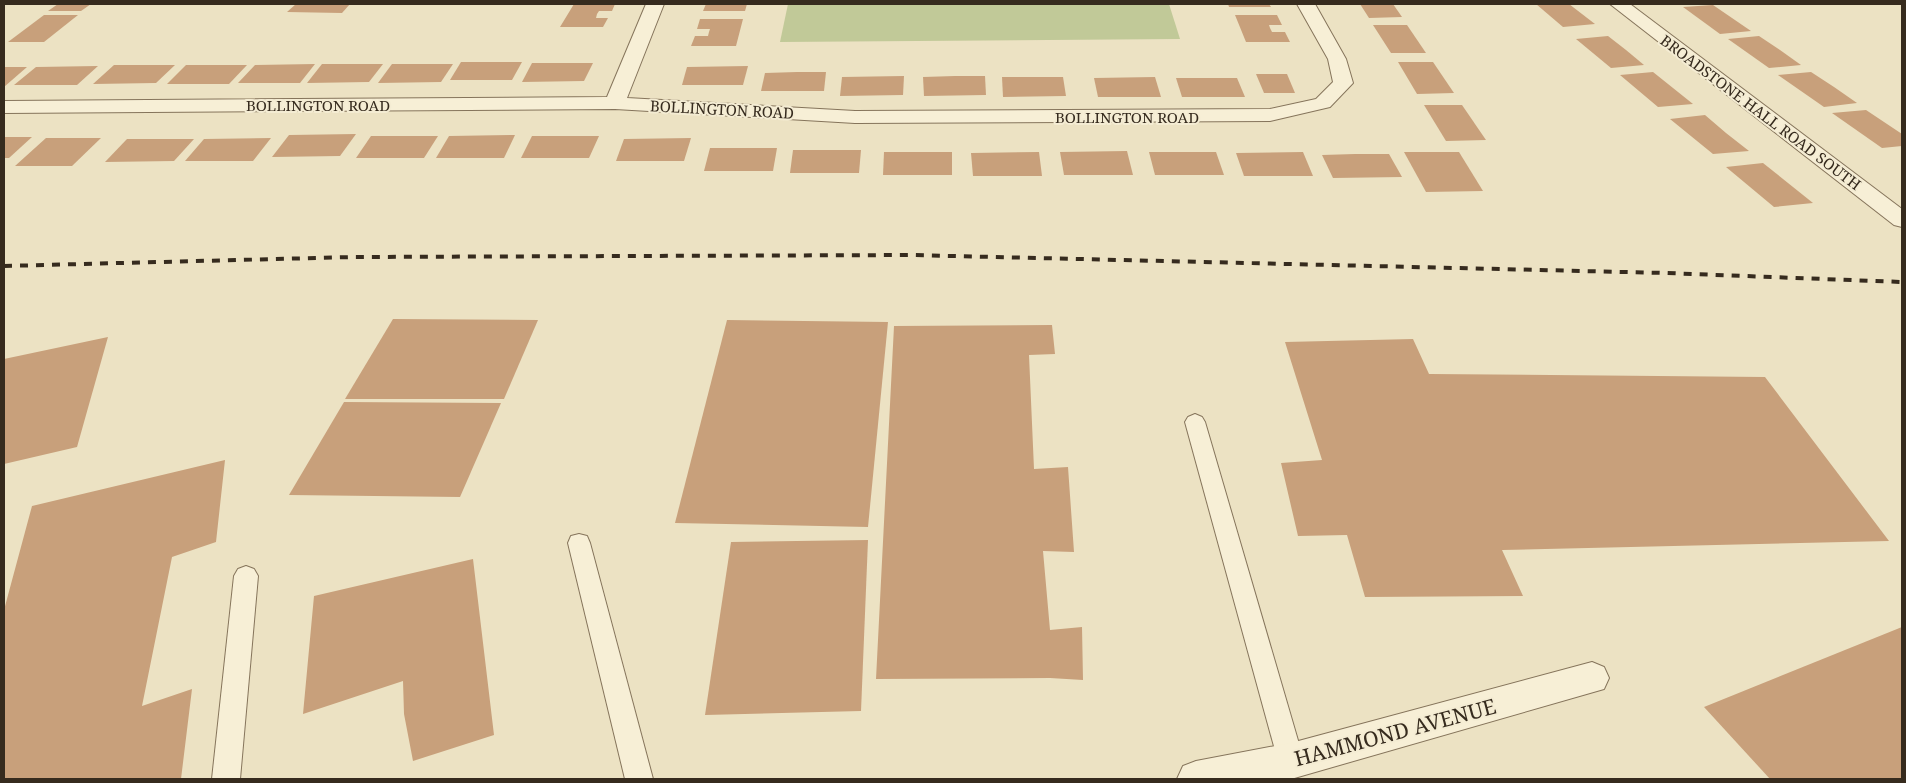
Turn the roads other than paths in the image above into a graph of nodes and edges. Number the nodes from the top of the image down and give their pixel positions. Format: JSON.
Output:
{"nodes":[{"id":1,"x":655,"y":4,"type":"edge"},
{"id":2,"x":1306,"y":4,"type":"edge"},
{"id":3,"x":1619,"y":4,"type":"edge"},
{"id":4,"x":615,"y":103,"type":"junction"},
{"id":5,"x":4,"y":107,"type":"edge"},
{"id":6,"x":1902,"y":220,"type":"edge"},
{"id":7,"x":1195,"y":422,"type":"dead end"},
{"id":8,"x":579,"y":542,"type":"dead end"},
{"id":9,"x":246,"y":576,"type":"dead end"},
{"id":10,"x":1592,"y":678,"type":"dead end"},
{"id":11,"x":1291,"y":762,"type":"junction"},
{"id":12,"x":226,"y":779,"type":"edge"},
{"id":13,"x":639,"y":779,"type":"edge"},
{"id":14,"x":1196,"y":779,"type":"edge"}],
"edges":[{"from":1,"to":4,"type":"street"},
{"from":2,"to":4,"type":"street","name":"BOLLINGTON ROAD"},
{"from":3,"to":6,"type":"street","name":"BROADSTONE HALL ROAD SOUTH"},
{"from":4,"to":5,"type":"street","name":"BOLLINGTON ROAD"},
{"from":7,"to":11,"type":"lane"},
{"from":8,"to":13,"type":"lane"},
{"from":9,"to":12,"type":"lane"},
{"from":10,"to":11,"type":"street","name":"HAMMOND AVENUE"},
{"from":11,"to":14,"type":"street","name":"HAMMOND AVENUE"}]}
